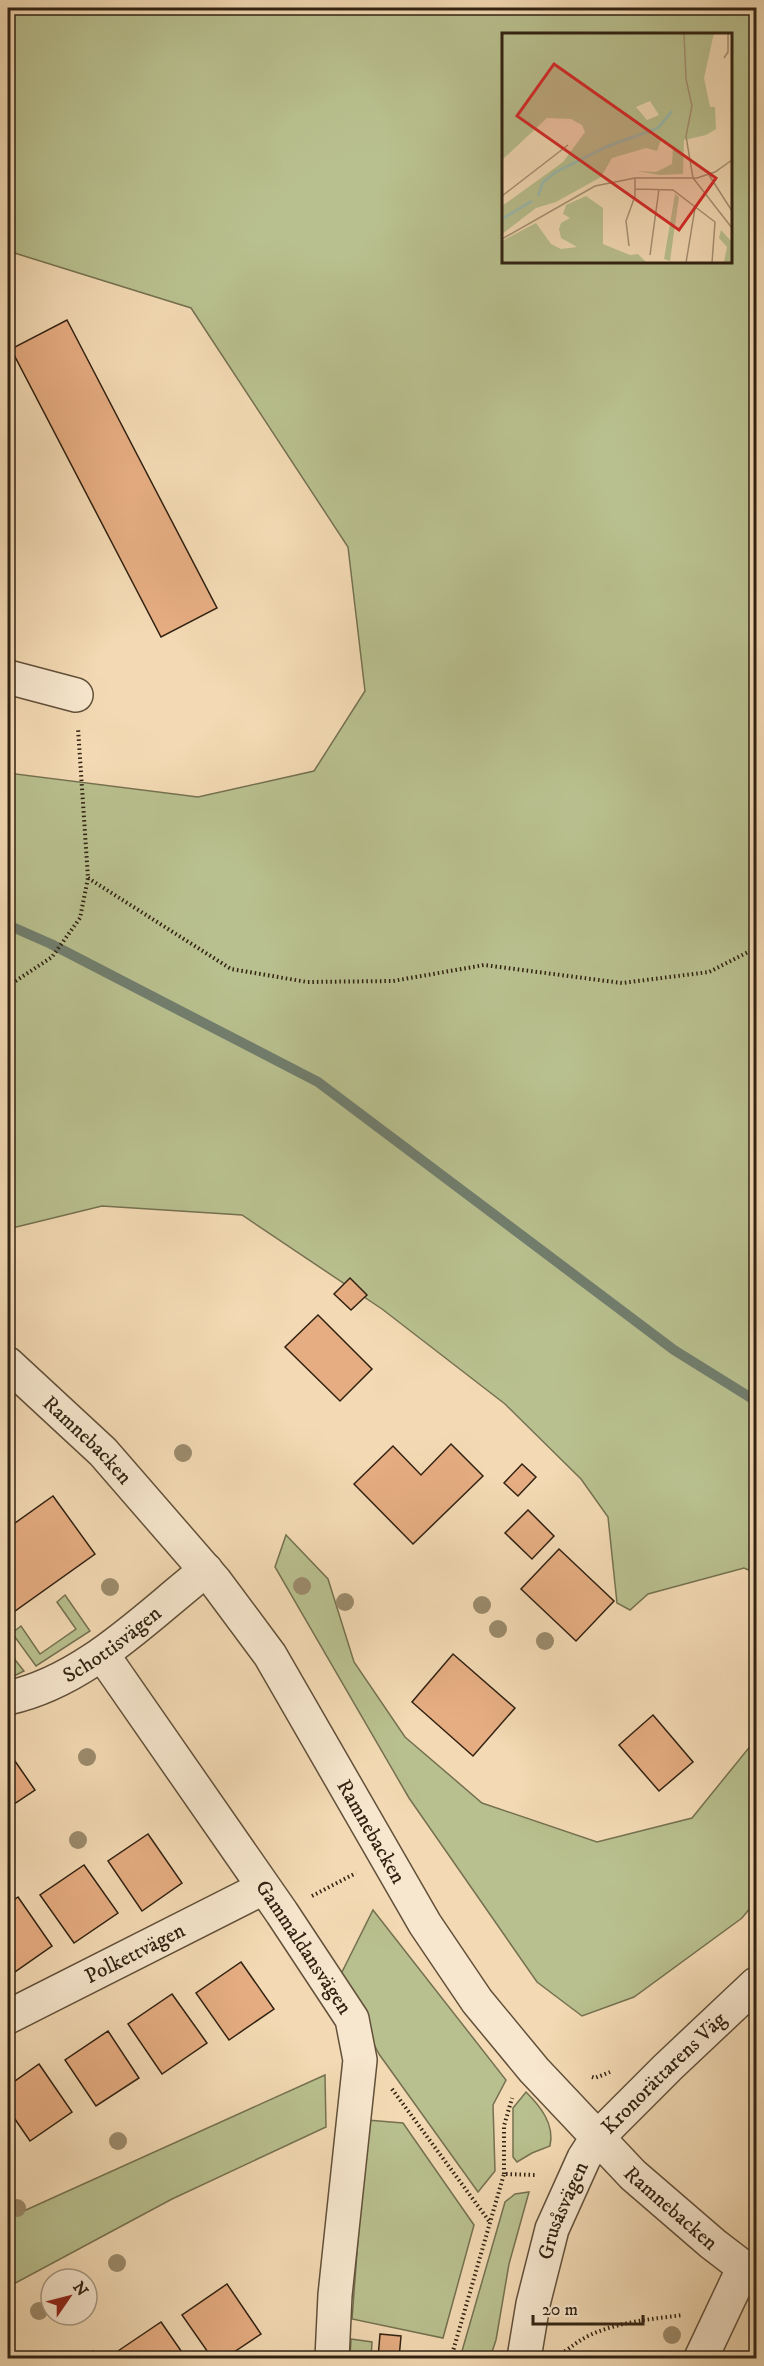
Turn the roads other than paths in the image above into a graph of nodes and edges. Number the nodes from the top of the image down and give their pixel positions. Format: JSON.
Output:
{"nodes":[{"id":1,"x":8,"y":677,"type":"edge"},
{"id":2,"x":76,"y":695,"type":"road end"},
{"id":3,"x":8,"y":1364,"type":"edge"},
{"id":4,"x":206,"y":1570,"type":"junction"},
{"id":5,"x":102,"y":1654,"type":"junction"},
{"id":6,"x":8,"y":1698,"type":"edge"},
{"id":7,"x":263,"y":1888,"type":"junction"},
{"id":8,"x":756,"y":1984,"type":"edge"},
{"id":9,"x":8,"y":2017,"type":"edge"},
{"id":10,"x":597,"y":2138,"type":"junction"},
{"id":11,"x":750,"y":2273,"type":"edge"},
{"id":12,"x":332,"y":2358,"type":"edge"},
{"id":13,"x":524,"y":2358,"type":"edge"},
{"id":14,"x":701,"y":2358,"type":"edge"}],
"edges":[{"from":1,"to":2,"type":"street"},
{"from":3,"to":4,"type":"street","name":"Ramnebacken"},
{"from":4,"to":5,"type":"street","name":"Schottisvägen"},
{"from":4,"to":10,"type":"street","name":"Ramnebacken"},
{"from":5,"to":6,"type":"street","name":"Schottisvägen"},
{"from":5,"to":7,"type":"street","name":"Gammaldansvägen"},
{"from":7,"to":9,"type":"street","name":"Polkettvägen"},
{"from":7,"to":12,"type":"street","name":"Gammaldansvägen"},
{"from":8,"to":10,"type":"street","name":"Kronorättarens Väg"},
{"from":10,"to":11,"type":"street","name":"Ramnebacken"},
{"from":10,"to":13,"type":"street","name":"Grusåsvägen"},
{"from":11,"to":14,"type":"street"}]}
